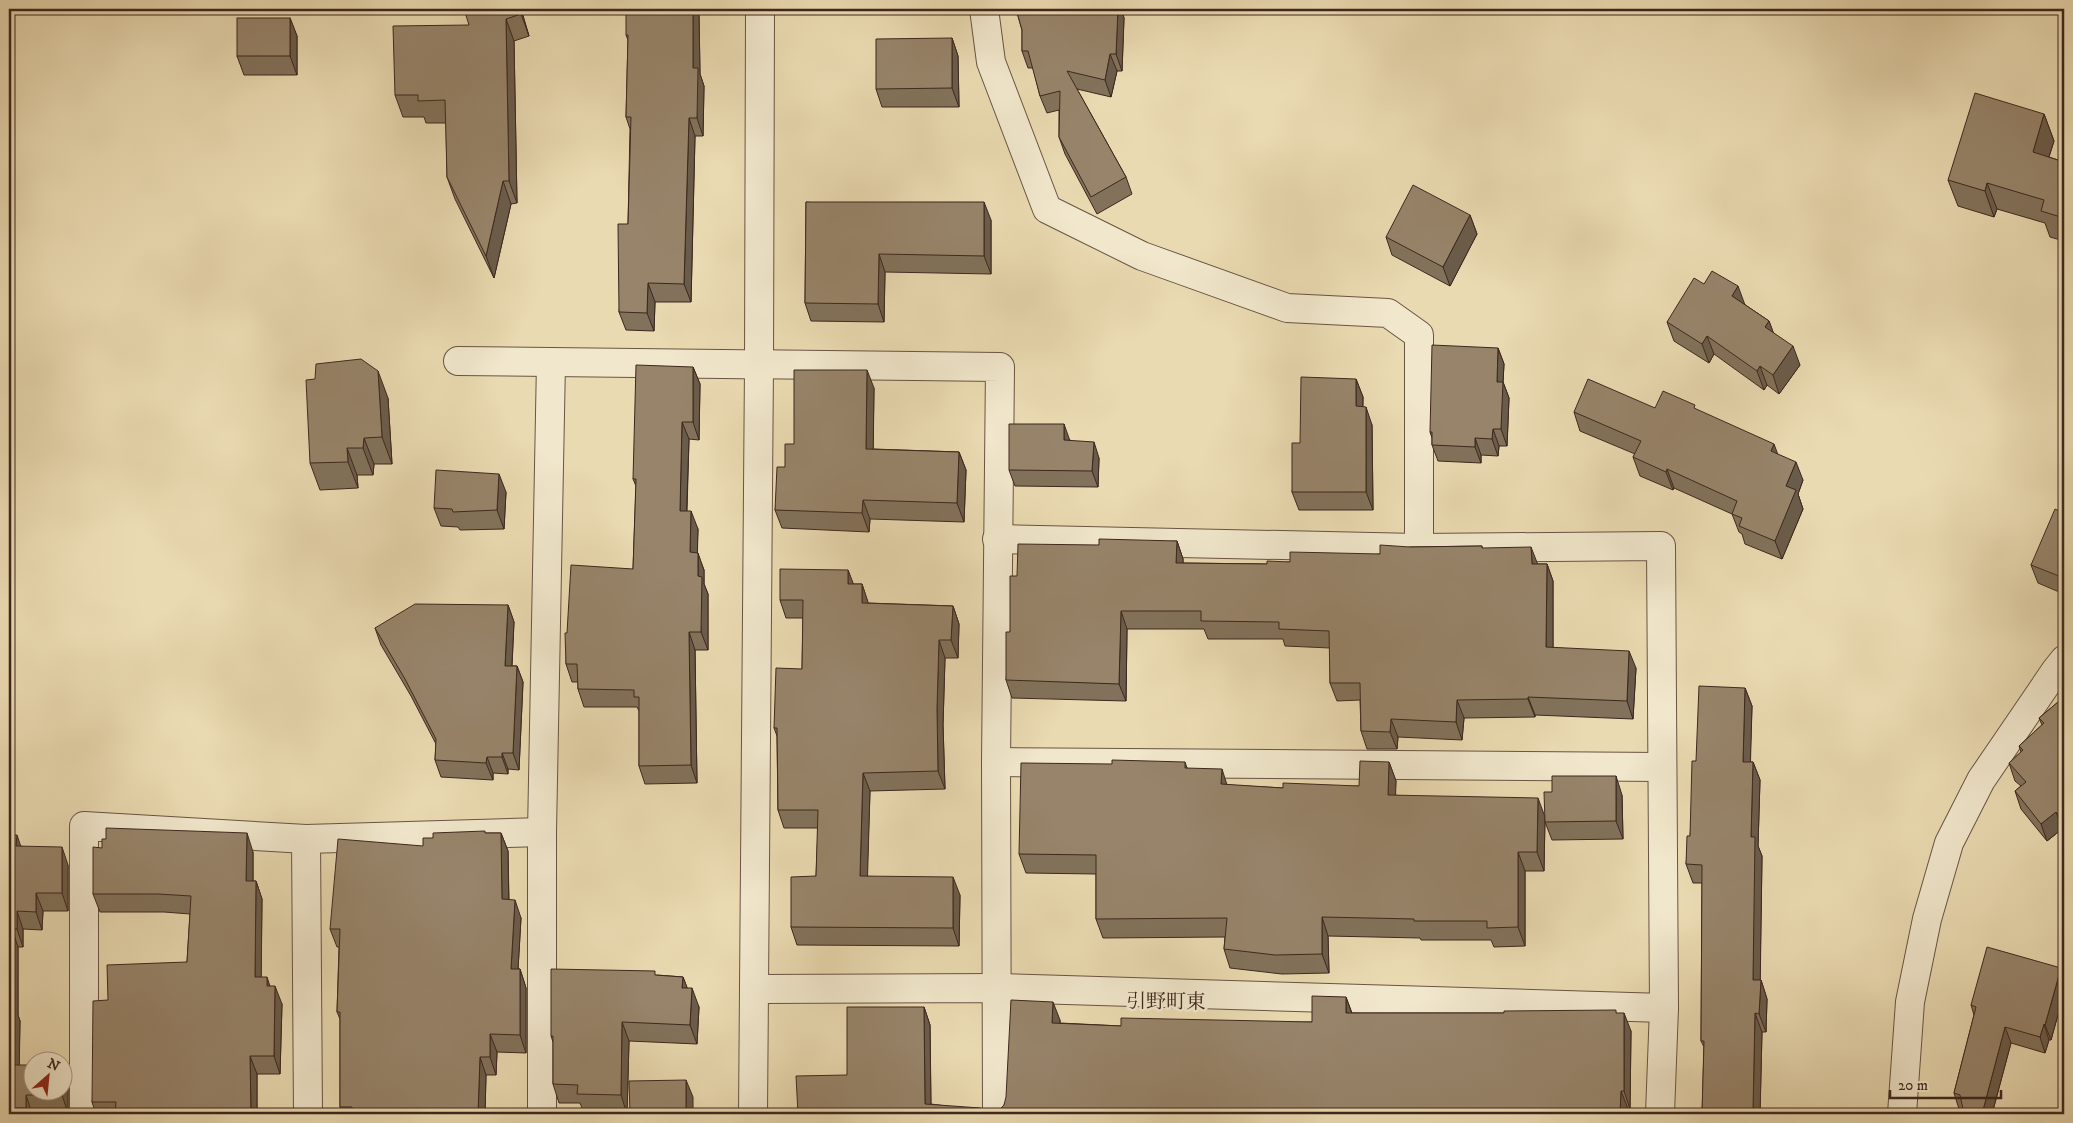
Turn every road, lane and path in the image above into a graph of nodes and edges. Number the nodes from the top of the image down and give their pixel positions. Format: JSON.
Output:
{"nodes":[{"id":1,"x":760,"y":9,"type":"edge"},
{"id":2,"x":984,"y":9,"type":"edge"},
{"id":3,"x":458,"y":361,"type":"dead end"},
{"id":4,"x":551,"y":362,"type":"junction"},
{"id":5,"x":759,"y":365,"type":"junction"},
{"id":6,"x":997,"y":539,"type":"junction"},
{"id":7,"x":1419,"y":548,"type":"junction"},
{"id":8,"x":2064,"y":660,"type":"edge"},
{"id":9,"x":996,"y":762,"type":"junction"},
{"id":10,"x":1662,"y":767,"type":"junction"},
{"id":11,"x":542,"y":832,"type":"junction"},
{"id":12,"x":306,"y":839,"type":"junction"},
{"id":13,"x":998,"y":988,"type":"junction"},
{"id":14,"x":754,"y":989,"type":"junction"},
{"id":15,"x":1664,"y":1008,"type":"junction"},
{"id":16,"x":84,"y":1114,"type":"edge"},
{"id":17,"x":308,"y":1114,"type":"edge"},
{"id":18,"x":542,"y":1114,"type":"edge"},
{"id":19,"x":753,"y":1114,"type":"edge"},
{"id":20,"x":997,"y":1114,"type":"edge"},
{"id":21,"x":1660,"y":1114,"type":"edge"},
{"id":22,"x":1902,"y":1114,"type":"edge"}],
"edges":[{"from":1,"to":5,"type":"street"},
{"from":2,"to":7,"type":"street"},
{"from":3,"to":4,"type":"street"},
{"from":4,"to":5,"type":"street"},
{"from":4,"to":11,"type":"street"},
{"from":5,"to":6,"type":"street"},
{"from":5,"to":14,"type":"street"},
{"from":6,"to":7,"type":"street"},
{"from":6,"to":9,"type":"street"},
{"from":7,"to":10,"type":"street"},
{"from":8,"to":22,"type":"street"},
{"from":9,"to":10,"type":"street"},
{"from":9,"to":13,"type":"street"},
{"from":10,"to":15,"type":"street"},
{"from":11,"to":12,"type":"street"},
{"from":11,"to":18,"type":"street"},
{"from":12,"to":16,"type":"street"},
{"from":12,"to":17,"type":"street"},
{"from":13,"to":14,"type":"street"},
{"from":13,"to":15,"type":"street"},
{"from":13,"to":20,"type":"street"},
{"from":14,"to":19,"type":"street"},
{"from":15,"to":21,"type":"street"}]}
